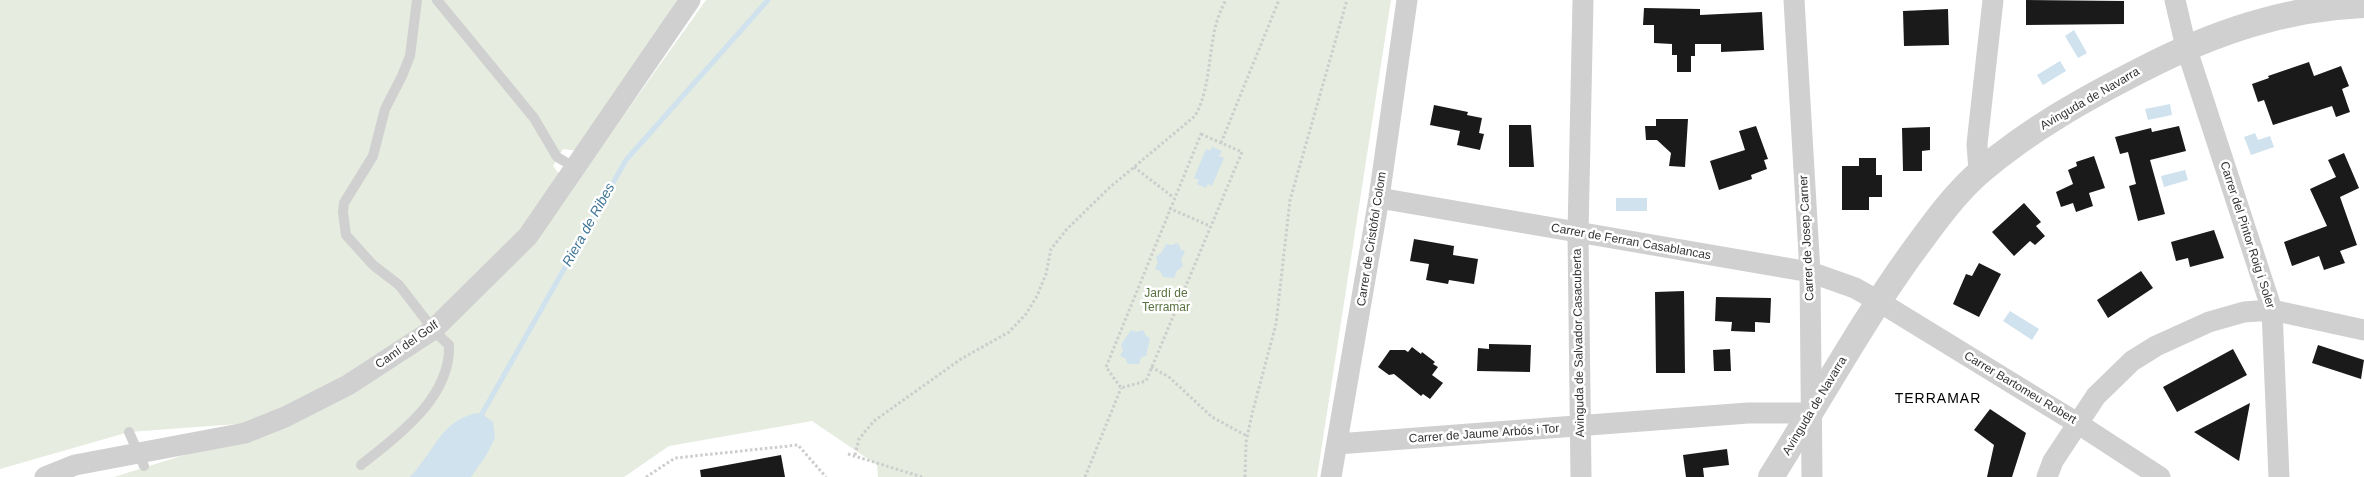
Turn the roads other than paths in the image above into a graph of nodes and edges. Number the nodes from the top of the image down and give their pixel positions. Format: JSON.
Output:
{"nodes":[{"id":1,"x":417,"y":0,"type":"edge"},
{"id":2,"x":436,"y":0,"type":"edge"},
{"id":3,"x":690,"y":0,"type":"edge"},
{"id":4,"x":1407,"y":0,"type":"edge"},
{"id":5,"x":1583,"y":0,"type":"edge"},
{"id":6,"x":1794,"y":0,"type":"edge"},
{"id":7,"x":1993,"y":0,"type":"edge"},
{"id":8,"x":2175,"y":0,"type":"edge"},
{"id":9,"x":2364,"y":5,"type":"edge"},
{"id":10,"x":2186,"y":46,"type":"junction"},
{"id":11,"x":576,"y":168,"type":"junction"},
{"id":12,"x":1980,"y":172,"type":"junction"},
{"id":13,"x":1379,"y":198,"type":"junction"},
{"id":14,"x":1578,"y":233,"type":"junction"},
{"id":15,"x":1810,"y":272,"type":"junction"},
{"id":16,"x":1878,"y":301,"type":"junction"},
{"id":17,"x":2272,"y":310,"type":"junction"},
{"id":18,"x":434,"y":329,"type":"junction"},
{"id":19,"x":2364,"y":330,"type":"edge"},
{"id":20,"x":1811,"y":413,"type":"junction"},
{"id":21,"x":2077,"y":423,"type":"junction"},
{"id":22,"x":1581,"y":427,"type":"junction"},
{"id":23,"x":1337,"y":444,"type":"junction"},
{"id":24,"x":361,"y":465,"type":"dead end"},
{"id":25,"x":45,"y":477,"type":"edge"},
{"id":26,"x":1331,"y":477,"type":"edge"},
{"id":27,"x":1581,"y":477,"type":"edge"},
{"id":28,"x":1771,"y":477,"type":"edge"},
{"id":29,"x":1812,"y":477,"type":"edge"},
{"id":30,"x":2047,"y":477,"type":"edge"},
{"id":31,"x":2160,"y":477,"type":"edge"},
{"id":32,"x":2279,"y":477,"type":"edge"}],
"edges":[{"from":1,"to":18,"type":"lane"},
{"from":2,"to":11,"type":"lane"},
{"from":3,"to":11,"type":"street","name":"Camí del Golf"},
{"from":4,"to":13,"type":"street","name":"Carrer de Cristòfol Colom"},
{"from":5,"to":14,"type":"street","name":"Avinguda de Salvador Casacuberta"},
{"from":6,"to":15,"type":"street","name":"Carrer de Josep Carner"},
{"from":7,"to":12,"type":"street"},
{"from":8,"to":10,"type":"street","name":"Carrer del Pintor Roig i Soler"},
{"from":9,"to":10,"type":"street","name":"Avinguda de Navarra"},
{"from":10,"to":12,"type":"street","name":"Avinguda de Navarra"},
{"from":10,"to":17,"type":"street","name":"Carrer del Pintor Roig i Soler"},
{"from":11,"to":18,"type":"street","name":"Camí del Golf"},
{"from":12,"to":16,"type":"street","name":"Avinguda de Navarra"},
{"from":13,"to":14,"type":"street","name":"Carrer de Ferran Casablancas"},
{"from":13,"to":23,"type":"street","name":"Carrer de Cristòfol Colom"},
{"from":14,"to":15,"type":"street","name":"Carrer de Ferran Casablancas"},
{"from":14,"to":22,"type":"street","name":"Avinguda de Salvador Casacuberta"},
{"from":15,"to":16,"type":"street","name":"Carrer de Ferran Casablancas"},
{"from":15,"to":20,"type":"street","name":"Carrer de Josep Carner"},
{"from":16,"to":20,"type":"street","name":"Avinguda de Navarra"},
{"from":16,"to":21,"type":"street","name":"Carrer Bartomeu Robert"},
{"from":17,"to":19,"type":"street"},
{"from":17,"to":21,"type":"street"},
{"from":17,"to":32,"type":"street","name":"Carrer del Pintor Roig i Soler"},
{"from":18,"to":24,"type":"lane"},
{"from":18,"to":25,"type":"street","name":"Camí del Golf"},
{"from":20,"to":22,"type":"street","name":"Carrer de Jaume Arbós i Tor"},
{"from":20,"to":28,"type":"street","name":"Avinguda de Navarra"},
{"from":20,"to":29,"type":"street","name":"Carrer de Josep Carner"},
{"from":21,"to":30,"type":"street"},
{"from":21,"to":31,"type":"street","name":"Carrer Bartomeu Robert"},
{"from":22,"to":23,"type":"street","name":"Carrer de Jaume Arbós i Tor"},
{"from":22,"to":27,"type":"street","name":"Avinguda de Salvador Casacuberta"},
{"from":23,"to":26,"type":"street","name":"Carrer de Cristòfol Colom"}]}
